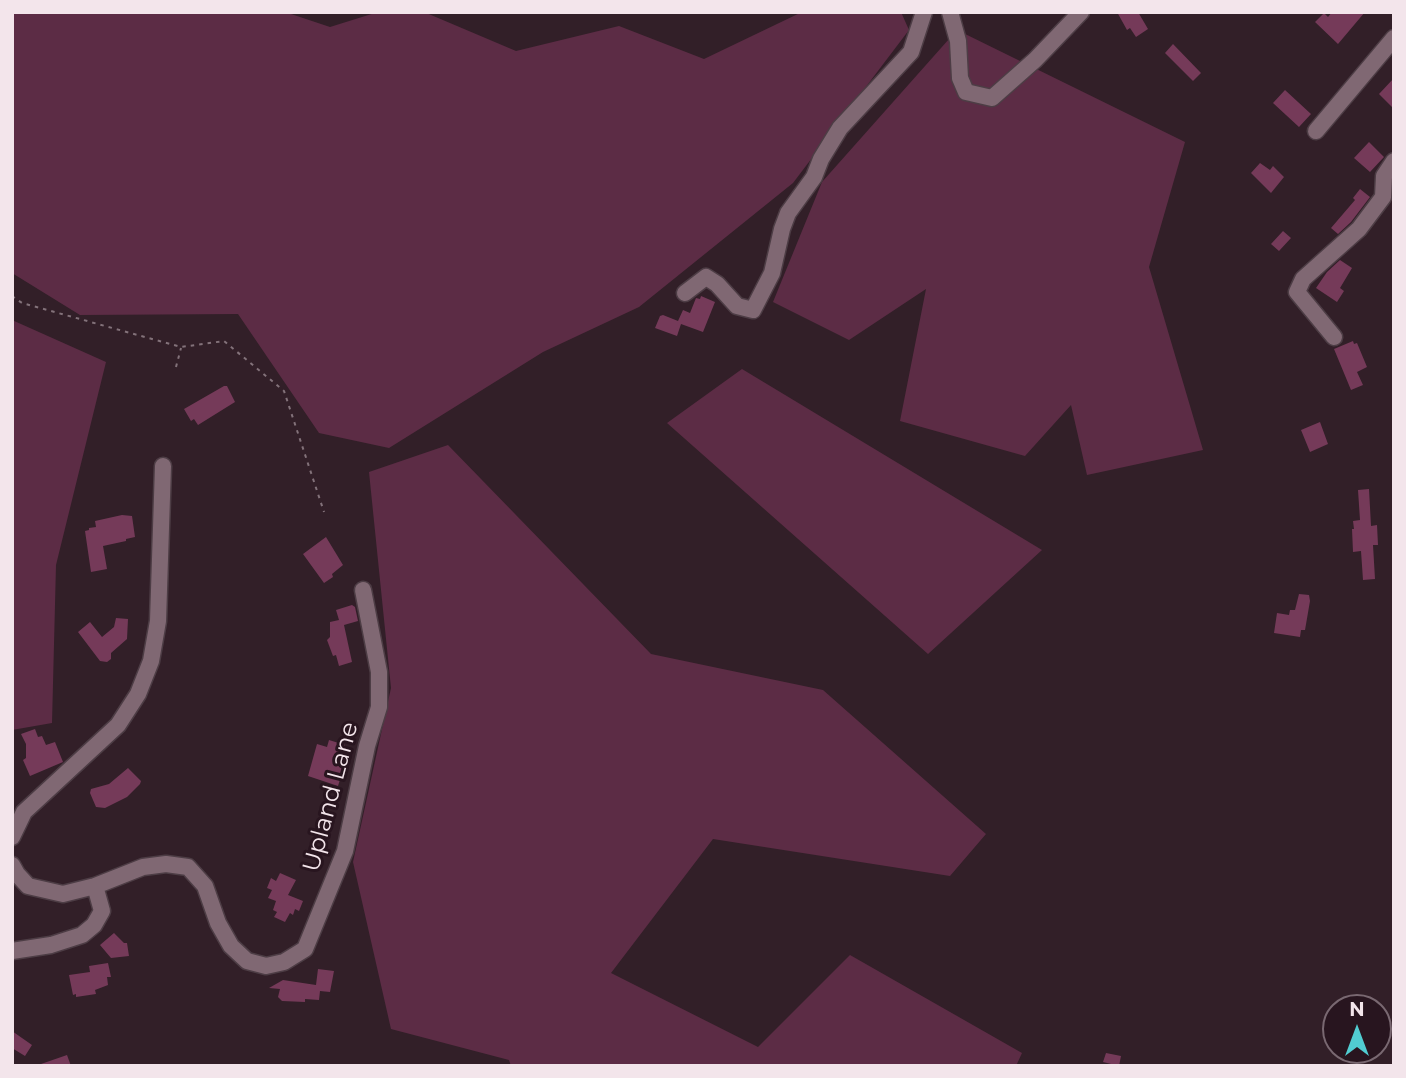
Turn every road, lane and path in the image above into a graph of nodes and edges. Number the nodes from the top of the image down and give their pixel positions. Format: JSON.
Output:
{"nodes":[{"id":1,"x":924,"y":12,"type":"edge"},
{"id":2,"x":950,"y":12,"type":"edge"},
{"id":3,"x":1081,"y":12,"type":"edge"},
{"id":4,"x":1394,"y":38,"type":"edge"},
{"id":5,"x":1316,"y":131,"type":"dead end"},
{"id":6,"x":1394,"y":161,"type":"edge"},
{"id":7,"x":685,"y":293,"type":"dead end"},
{"id":8,"x":12,"y":296,"type":"edge"},
{"id":9,"x":1335,"y":337,"type":"dead end"},
{"id":10,"x":181,"y":348,"type":"junction"},
{"id":11,"x":176,"y":367,"type":"dead end"},
{"id":12,"x":163,"y":466,"type":"dead end"},
{"id":13,"x":324,"y":512,"type":"dead end"},
{"id":14,"x":363,"y":590,"type":"dead end"},
{"id":15,"x":12,"y":836,"type":"edge"},
{"id":16,"x":12,"y":865,"type":"edge"},
{"id":17,"x":95,"y":886,"type":"junction"},
{"id":18,"x":12,"y":951,"type":"edge"}],
"edges":[{"from":1,"to":7,"type":"street"},
{"from":2,"to":3,"type":"street"},
{"from":4,"to":5,"type":"street"},
{"from":6,"to":9,"type":"street"},
{"from":8,"to":10,"type":"path"},
{"from":10,"to":11,"type":"path"},
{"from":10,"to":13,"type":"path"},
{"from":12,"to":15,"type":"street"},
{"from":14,"to":17,"type":"street","name":"Upland Lane"},
{"from":16,"to":17,"type":"street","name":"Upland Lane"},
{"from":17,"to":18,"type":"street"}]}
